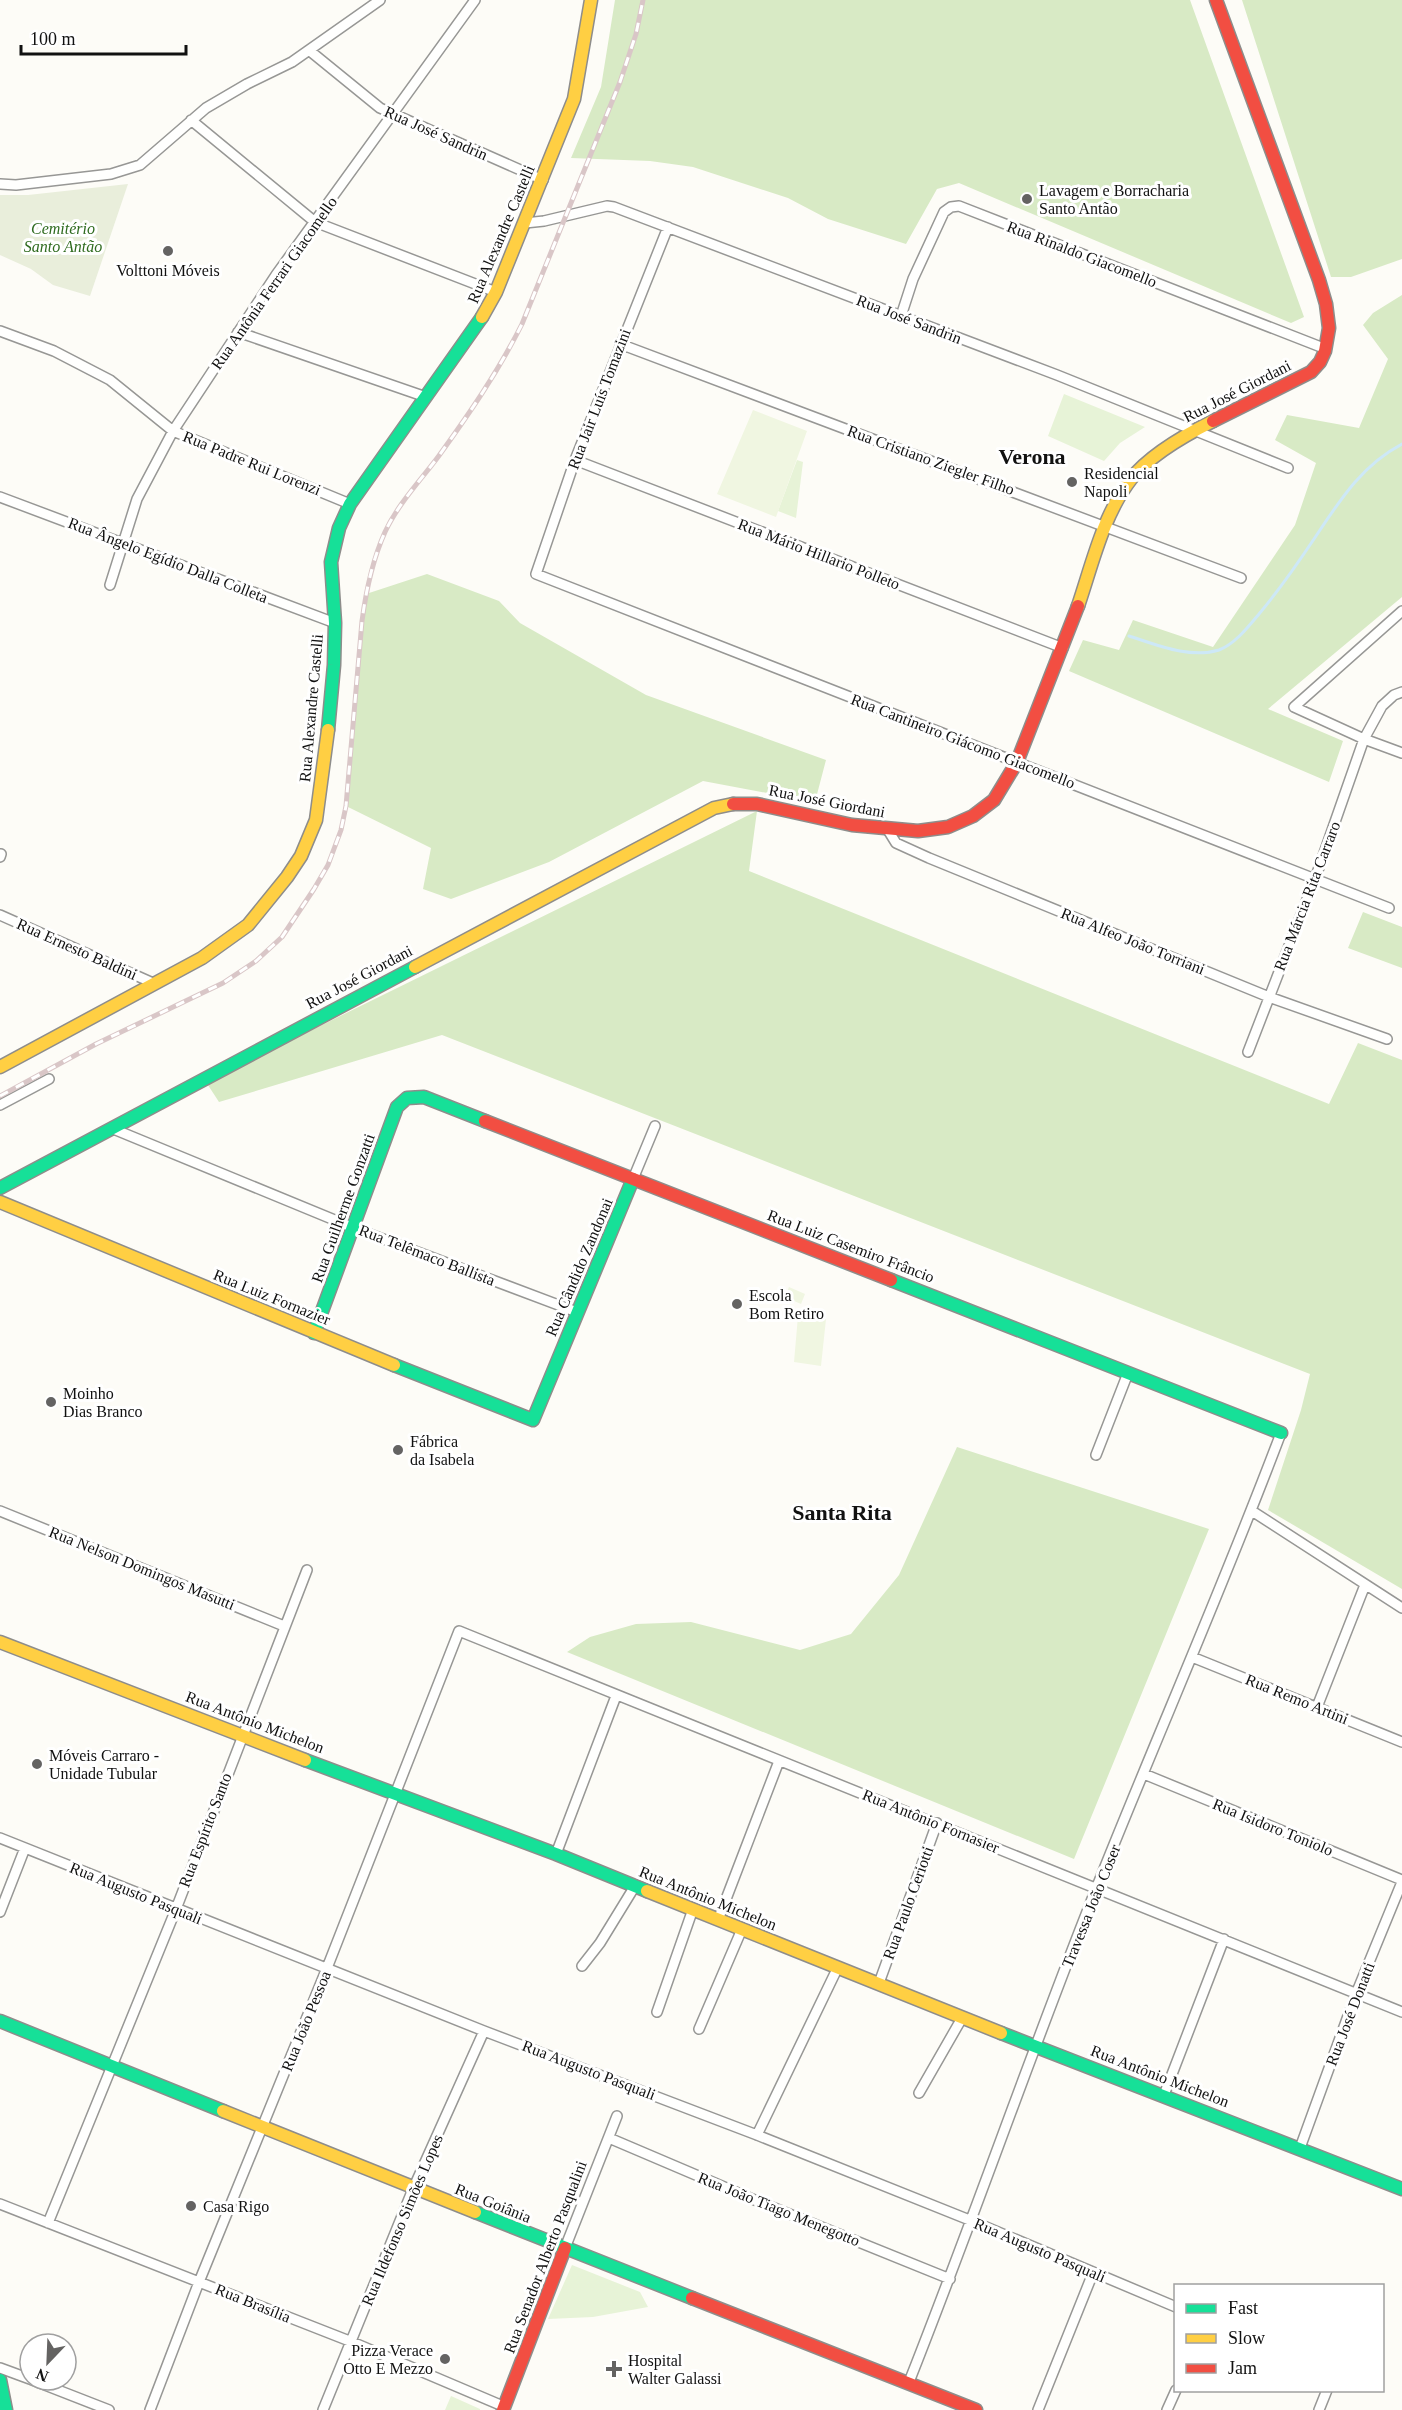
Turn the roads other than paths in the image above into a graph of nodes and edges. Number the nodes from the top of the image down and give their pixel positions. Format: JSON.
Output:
{"nodes":[{"id":1,"x":380,"y":0,"type":"edge"},
{"id":2,"x":475,"y":0,"type":"edge"},
{"id":3,"x":591,"y":0,"type":"edge"},
{"id":4,"x":1216,"y":0,"type":"edge"},
{"id":5,"x":310,"y":51,"type":"junction"},
{"id":6,"x":393,"y":115,"type":"junction"},
{"id":7,"x":191,"y":120,"type":"junction"},
{"id":8,"x":543,"y":180,"type":"junction"},
{"id":9,"x":0,"y":184,"type":"edge"},
{"id":10,"x":315,"y":222,"type":"junction"},
{"id":11,"x":525,"y":223,"type":"junction"},
{"id":12,"x":668,"y":227,"type":"junction"},
{"id":13,"x":496,"y":292,"type":"junction"},
{"id":14,"x":901,"y":316,"type":"junction"},
{"id":15,"x":0,"y":331,"type":"edge"},
{"id":16,"x":237,"y":332,"type":"junction"},
{"id":17,"x":620,"y":344,"type":"junction"},
{"id":18,"x":1326,"y":349,"type":"junction"},
{"id":19,"x":426,"y":397,"type":"junction"},
{"id":20,"x":173,"y":431,"type":"junction"},
{"id":21,"x":1193,"y":431,"type":"junction"},
{"id":22,"x":575,"y":460,"type":"junction"},
{"id":23,"x":1288,"y":468,"type":"dead end"},
{"id":24,"x":0,"y":497,"type":"edge"},
{"id":25,"x":350,"y":504,"type":"junction"},
{"id":26,"x":1106,"y":526,"type":"junction"},
{"id":27,"x":124,"y":542,"type":"junction"},
{"id":28,"x":536,"y":574,"type":"joint"},
{"id":29,"x":1240,"y":578,"type":"dead end"},
{"id":30,"x":110,"y":585,"type":"dead end"},
{"id":31,"x":1402,"y":611,"type":"edge"},
{"id":32,"x":335,"y":623,"type":"junction"},
{"id":33,"x":1063,"y":648,"type":"junction"},
{"id":34,"x":1402,"y":692,"type":"edge"},
{"id":35,"x":1364,"y":739,"type":"junction"},
{"id":36,"x":1402,"y":753,"type":"edge"},
{"id":37,"x":1017,"y":762,"type":"junction"},
{"id":38,"x":888,"y":830,"type":"junction"},
{"id":39,"x":1315,"y":879,"type":"junction"},
{"id":40,"x":1389,"y":908,"type":"dead end"},
{"id":41,"x":0,"y":915,"type":"edge"},
{"id":42,"x":153,"y":982,"type":"junction"},
{"id":43,"x":1269,"y":997,"type":"junction"},
{"id":44,"x":1388,"y":1039,"type":"dead end"},
{"id":45,"x":1248,"y":1052,"type":"dead end"},
{"id":46,"x":0,"y":1066,"type":"edge"},
{"id":47,"x":49,"y":1078,"type":"dead end"},
{"id":48,"x":407,"y":1098,"type":"joint"},
{"id":49,"x":0,"y":1105,"type":"edge"},
{"id":50,"x":654,"y":1126,"type":"dead end"},
{"id":51,"x":111,"y":1128,"type":"junction"},
{"id":52,"x":633,"y":1179,"type":"junction"},
{"id":53,"x":0,"y":1188,"type":"edge"},
{"id":54,"x":0,"y":1202,"type":"edge"},
{"id":55,"x":354,"y":1228,"type":"junction"},
{"id":56,"x":577,"y":1312,"type":"junction"},
{"id":57,"x":314,"y":1333,"type":"junction"},
{"id":58,"x":1128,"y":1373,"type":"junction"},
{"id":59,"x":533,"y":1420,"type":"joint"},
{"id":60,"x":1281,"y":1433,"type":"joint"},
{"id":61,"x":1096,"y":1455,"type":"dead end"},
{"id":62,"x":0,"y":1511,"type":"edge"},
{"id":63,"x":1252,"y":1511,"type":"junction"},
{"id":64,"x":307,"y":1570,"type":"dead end"},
{"id":65,"x":1365,"y":1586,"type":"junction"},
{"id":66,"x":1402,"y":1608,"type":"edge"},
{"id":67,"x":284,"y":1626,"type":"junction"},
{"id":68,"x":459,"y":1632,"type":"joint"},
{"id":69,"x":0,"y":1642,"type":"edge"},
{"id":70,"x":1192,"y":1657,"type":"junction"},
{"id":71,"x":616,"y":1696,"type":"junction"},
{"id":72,"x":1317,"y":1707,"type":"junction"},
{"id":73,"x":241,"y":1734,"type":"junction"},
{"id":74,"x":1402,"y":1742,"type":"edge"},
{"id":75,"x":779,"y":1761,"type":"junction"},
{"id":76,"x":1144,"y":1774,"type":"junction"},
{"id":77,"x":395,"y":1794,"type":"junction"},
{"id":78,"x":937,"y":1823,"type":"junction"},
{"id":79,"x":0,"y":1838,"type":"edge"},
{"id":80,"x":26,"y":1848,"type":"junction"},
{"id":81,"x":556,"y":1854,"type":"junction"},
{"id":82,"x":1402,"y":1881,"type":"edge"},
{"id":83,"x":635,"y":1886,"type":"junction"},
{"id":84,"x":1096,"y":1888,"type":"junction"},
{"id":85,"x":176,"y":1909,"type":"junction"},
{"id":86,"x":693,"y":1910,"type":"junction"},
{"id":87,"x":0,"y":1912,"type":"edge"},
{"id":88,"x":718,"y":1920,"type":"junction"},
{"id":89,"x":742,"y":1929,"type":"junction"},
{"id":90,"x":1224,"y":1940,"type":"junction"},
{"id":91,"x":582,"y":1966,"type":"dead end"},
{"id":92,"x":838,"y":1967,"type":"junction"},
{"id":93,"x":327,"y":1968,"type":"junction"},
{"id":94,"x":879,"y":1983,"type":"junction"},
{"id":95,"x":1356,"y":1994,"type":"junction"},
{"id":96,"x":657,"y":2012,"type":"dead end"},
{"id":97,"x":1402,"y":2012,"type":"edge"},
{"id":98,"x":962,"y":2018,"type":"junction"},
{"id":99,"x":0,"y":2021,"type":"edge"},
{"id":100,"x":699,"y":2029,"type":"dead end"},
{"id":101,"x":484,"y":2031,"type":"junction"},
{"id":102,"x":1036,"y":2045,"type":"junction"},
{"id":103,"x":111,"y":2066,"type":"junction"},
{"id":104,"x":919,"y":2093,"type":"dead end"},
{"id":105,"x":1164,"y":2095,"type":"junction"},
{"id":106,"x":617,"y":2116,"type":"dead end"},
{"id":107,"x":264,"y":2126,"type":"junction"},
{"id":108,"x":757,"y":2135,"type":"junction"},
{"id":109,"x":609,"y":2138,"type":"junction"},
{"id":110,"x":1300,"y":2148,"type":"junction"},
{"id":111,"x":413,"y":2189,"type":"junction"},
{"id":112,"x":1402,"y":2189,"type":"edge"},
{"id":113,"x":0,"y":2204,"type":"edge"},
{"id":114,"x":972,"y":2221,"type":"junction"},
{"id":115,"x":48,"y":2223,"type":"junction"},
{"id":116,"x":565,"y":2248,"type":"junction"},
{"id":117,"x":1093,"y":2273,"type":"junction"},
{"id":118,"x":950,"y":2279,"type":"junction"},
{"id":119,"x":199,"y":2282,"type":"junction"},
{"id":120,"x":1174,"y":2306,"type":"edge"},
{"id":121,"x":352,"y":2342,"type":"junction"},
{"id":122,"x":0,"y":2368,"type":"edge"},
{"id":123,"x":18,"y":2375,"type":"edge"},
{"id":124,"x":0,"y":2380,"type":"edge"},
{"id":125,"x":909,"y":2382,"type":"junction"},
{"id":126,"x":62,"y":2392,"type":"edge"},
{"id":127,"x":1176,"y":2392,"type":"edge"},
{"id":128,"x":1327,"y":2392,"type":"edge"},
{"id":129,"x":504,"y":2408,"type":"edge"},
{"id":130,"x":6,"y":2410,"type":"edge"},
{"id":131,"x":109,"y":2410,"type":"edge"},
{"id":132,"x":150,"y":2410,"type":"edge"},
{"id":133,"x":323,"y":2410,"type":"edge"},
{"id":134,"x":976,"y":2410,"type":"edge"},
{"id":135,"x":1038,"y":2410,"type":"edge"},
{"id":136,"x":1167,"y":2410,"type":"edge"},
{"id":137,"x":1319,"y":2410,"type":"edge"}],
"edges":[{"from":1,"to":5,"type":"street"},
{"from":2,"to":6,"type":"street","name":"Rua Antônia Ferrari Giacomello"},
{"from":3,"to":8,"type":"street","name":"Rua Alexandre Castelli"},
{"from":4,"to":18,"type":"street"},
{"from":5,"to":6,"type":"street","name":"Rua José Sandrin"},
{"from":5,"to":7,"type":"street"},
{"from":6,"to":8,"type":"street","name":"Rua José Sandrin"},
{"from":6,"to":10,"type":"street","name":"Rua Antônia Ferrari Giacomello"},
{"from":7,"to":9,"type":"street"},
{"from":7,"to":10,"type":"street"},
{"from":8,"to":11,"type":"street","name":"Rua Alexandre Castelli"},
{"from":10,"to":13,"type":"street"},
{"from":10,"to":16,"type":"street","name":"Rua Antônia Ferrari Giacomello"},
{"from":11,"to":12,"type":"street","name":"Rua José Sandrin"},
{"from":11,"to":13,"type":"street","name":"Rua Alexandre Castelli"},
{"from":12,"to":14,"type":"street","name":"Rua José Sandrin"},
{"from":12,"to":17,"type":"street","name":"Rua Jair Luís Tomazini"},
{"from":13,"to":19,"type":"street","name":"Rua Alexandre Castelli"},
{"from":14,"to":18,"type":"street","name":"Rua Rinaldo Giacomello"},
{"from":14,"to":21,"type":"street","name":"Rua José Sandrin"},
{"from":15,"to":20,"type":"street","name":"Rua Padre Rui Lorenzi"},
{"from":16,"to":19,"type":"street"},
{"from":16,"to":20,"type":"street","name":"Rua Antônia Ferrari Giacomello"},
{"from":17,"to":22,"type":"street","name":"Rua Jair Luís Tomazini"},
{"from":17,"to":26,"type":"street","name":"Rua Cristiano Ziegler Filho"},
{"from":18,"to":21,"type":"street","name":"Rua José Giordani"},
{"from":19,"to":25,"type":"street","name":"Rua Alexandre Castelli"},
{"from":20,"to":25,"type":"street","name":"Rua Padre Rui Lorenzi"},
{"from":20,"to":27,"type":"street","name":"Rua Antônia Ferrari Giacomello"},
{"from":21,"to":23,"type":"street","name":"Rua José Sandrin"},
{"from":21,"to":26,"type":"street","name":"Rua José Giordani"},
{"from":22,"to":28,"type":"street","name":"Rua Jair Luís Tomazini"},
{"from":22,"to":33,"type":"street","name":"Rua Mário Hillario Polleto"},
{"from":24,"to":27,"type":"street","name":"Rua Ângelo Egídio Dalla Colleta"},
{"from":25,"to":32,"type":"street","name":"Rua Alexandre Castelli"},
{"from":26,"to":29,"type":"street","name":"Rua Cristiano Ziegler Filho"},
{"from":26,"to":33,"type":"street","name":"Rua José Giordani"},
{"from":27,"to":30,"type":"street","name":"Rua Antônia Ferrari Giacomello"},
{"from":27,"to":32,"type":"street","name":"Rua Ângelo Egídio Dalla Colleta"},
{"from":28,"to":37,"type":"street","name":"Rua Cantineiro Giácomo Giacomello"},
{"from":31,"to":35,"type":"street"},
{"from":32,"to":42,"type":"street","name":"Rua Alexandre Castelli"},
{"from":33,"to":37,"type":"street","name":"Rua José Giordani"},
{"from":34,"to":35,"type":"street","name":"Rua Márcia Rita Carraro"},
{"from":35,"to":36,"type":"street"},
{"from":35,"to":39,"type":"street","name":"Rua Márcia Rita Carraro"},
{"from":37,"to":38,"type":"street","name":"Rua José Giordani"},
{"from":37,"to":39,"type":"street","name":"Rua Cantineiro Giácomo Giacomello"},
{"from":38,"to":43,"type":"street","name":"Rua Alfeo João Torriani"},
{"from":38,"to":51,"type":"street","name":"Rua José Giordani"},
{"from":39,"to":40,"type":"street","name":"Rua Cantineiro Giácomo Giacomello"},
{"from":39,"to":43,"type":"street","name":"Rua Márcia Rita Carraro"},
{"from":41,"to":42,"type":"street","name":"Rua Ernesto Baldini"},
{"from":42,"to":46,"type":"street","name":"Rua Alexandre Castelli"},
{"from":43,"to":44,"type":"street","name":"Rua Alfeo João Torriani"},
{"from":43,"to":45,"type":"street","name":"Rua Márcia Rita Carraro"},
{"from":47,"to":49,"type":"street"},
{"from":48,"to":52,"type":"street","name":"Rua Luiz Casemiro Frâncio"},
{"from":48,"to":55,"type":"street","name":"Rua Guilherme Gonzatti"},
{"from":50,"to":52,"type":"street","name":"Rua Cândido Zandonai"},
{"from":51,"to":53,"type":"street","name":"Rua José Giordani"},
{"from":51,"to":55,"type":"street","name":"Rua Telêmaco Ballista"},
{"from":52,"to":56,"type":"street","name":"Rua Cândido Zandonai"},
{"from":52,"to":58,"type":"street","name":"Rua Luiz Casemiro Frâncio"},
{"from":54,"to":57,"type":"street","name":"Rua Luiz Fornazier"},
{"from":55,"to":56,"type":"street","name":"Rua Telêmaco Ballista"},
{"from":55,"to":57,"type":"street","name":"Rua Guilherme Gonzatti"},
{"from":56,"to":59,"type":"street","name":"Rua Cândido Zandonai"},
{"from":57,"to":59,"type":"street","name":"Rua Luiz Fornazier"},
{"from":58,"to":60,"type":"street","name":"Rua Luiz Casemiro Frâncio"},
{"from":58,"to":61,"type":"street"},
{"from":60,"to":63,"type":"street","name":"Travessa João Coser"},
{"from":62,"to":67,"type":"street","name":"Rua Nelson Domingos Masutti"},
{"from":63,"to":65,"type":"street"},
{"from":63,"to":70,"type":"street","name":"Travessa João Coser"},
{"from":64,"to":67,"type":"street","name":"Rua Espírito Santo"},
{"from":65,"to":66,"type":"street"},
{"from":65,"to":72,"type":"street"},
{"from":67,"to":73,"type":"street","name":"Rua Espírito Santo"},
{"from":68,"to":71,"type":"street","name":"Rua Antônio Fornasier"},
{"from":68,"to":77,"type":"street","name":"Rua João Pessoa"},
{"from":69,"to":73,"type":"street","name":"Rua Antônio Michelon"},
{"from":70,"to":72,"type":"street","name":"Rua Remo Artini"},
{"from":70,"to":76,"type":"street","name":"Travessa João Coser"},
{"from":71,"to":75,"type":"street","name":"Rua Antônio Fornasier"},
{"from":71,"to":81,"type":"street"},
{"from":72,"to":74,"type":"street","name":"Rua Remo Artini"},
{"from":73,"to":77,"type":"street","name":"Rua Antônio Michelon"},
{"from":73,"to":85,"type":"street","name":"Rua Espírito Santo"},
{"from":75,"to":78,"type":"street","name":"Rua Antônio Fornasier"},
{"from":75,"to":88,"type":"street"},
{"from":76,"to":82,"type":"street","name":"Rua Isidoro Toniolo"},
{"from":76,"to":84,"type":"street","name":"Travessa João Coser"},
{"from":77,"to":81,"type":"street","name":"Rua Antônio Michelon"},
{"from":77,"to":93,"type":"street","name":"Rua João Pessoa"},
{"from":78,"to":84,"type":"street","name":"Rua Antônio Fornasier"},
{"from":78,"to":94,"type":"street","name":"Rua Paulo Ceriotti"},
{"from":79,"to":80,"type":"street","name":"Rua Augusto Pasquali"},
{"from":80,"to":85,"type":"street","name":"Rua Augusto Pasquali"},
{"from":80,"to":87,"type":"street"},
{"from":81,"to":83,"type":"street","name":"Rua Antônio Michelon"},
{"from":82,"to":95,"type":"street","name":"Rua José Donatti"},
{"from":83,"to":86,"type":"street","name":"Rua Antônio Michelon"},
{"from":83,"to":91,"type":"street"},
{"from":84,"to":90,"type":"street","name":"Rua Antônio Fornasier"},
{"from":84,"to":102,"type":"street","name":"Travessa João Coser"},
{"from":85,"to":93,"type":"street","name":"Rua Augusto Pasquali"},
{"from":85,"to":103,"type":"street","name":"Rua Espírito Santo"},
{"from":86,"to":88,"type":"street","name":"Rua Antônio Michelon"},
{"from":86,"to":96,"type":"street"},
{"from":88,"to":89,"type":"street","name":"Rua Antônio Michelon"},
{"from":89,"to":92,"type":"street","name":"Rua Antônio Michelon"},
{"from":89,"to":100,"type":"street"},
{"from":90,"to":95,"type":"street","name":"Rua Antônio Fornasier"},
{"from":90,"to":105,"type":"street"},
{"from":92,"to":94,"type":"street","name":"Rua Antônio Michelon"},
{"from":92,"to":108,"type":"street"},
{"from":93,"to":101,"type":"street","name":"Rua Augusto Pasquali"},
{"from":93,"to":107,"type":"street","name":"Rua João Pessoa"},
{"from":94,"to":98,"type":"street","name":"Rua Antônio Michelon"},
{"from":95,"to":97,"type":"street","name":"Rua Antônio Fornasier"},
{"from":95,"to":110,"type":"street","name":"Rua José Donatti"},
{"from":98,"to":102,"type":"street","name":"Rua Antônio Michelon"},
{"from":98,"to":104,"type":"street"},
{"from":99,"to":103,"type":"street","name":"Rua Goiânia"},
{"from":101,"to":108,"type":"street","name":"Rua Augusto Pasquali"},
{"from":101,"to":111,"type":"street","name":"Rua Ildefonso Simões Lopes"},
{"from":102,"to":105,"type":"street","name":"Rua Antônio Michelon"},
{"from":102,"to":114,"type":"street","name":"Travessa João Coser"},
{"from":103,"to":107,"type":"street","name":"Rua Goiânia"},
{"from":103,"to":115,"type":"street","name":"Rua Espírito Santo"},
{"from":105,"to":110,"type":"street","name":"Rua Antônio Michelon"},
{"from":106,"to":109,"type":"street","name":"Rua Senador Alberto Pasqualini"},
{"from":107,"to":111,"type":"street","name":"Rua Goiânia"},
{"from":107,"to":119,"type":"street","name":"Rua João Pessoa"},
{"from":108,"to":114,"type":"street","name":"Rua Augusto Pasquali"},
{"from":109,"to":116,"type":"street","name":"Rua Senador Alberto Pasqualini"},
{"from":109,"to":118,"type":"street","name":"Rua João Tiago Menegotto"},
{"from":110,"to":112,"type":"street","name":"Rua Antônio Michelon"},
{"from":111,"to":116,"type":"street","name":"Rua Goiânia"},
{"from":111,"to":121,"type":"street","name":"Rua Ildefonso Simões Lopes"},
{"from":113,"to":115,"type":"street","name":"Rua Brasília"},
{"from":114,"to":117,"type":"street","name":"Rua Augusto Pasquali"},
{"from":114,"to":118,"type":"street","name":"Travessa João Coser"},
{"from":115,"to":119,"type":"street","name":"Rua Brasília"},
{"from":116,"to":125,"type":"street","name":"Rua Goiânia"},
{"from":116,"to":129,"type":"street","name":"Rua Senador Alberto Pasqualini"},
{"from":117,"to":120,"type":"street","name":"Rua Augusto Pasquali"},
{"from":117,"to":135,"type":"street"},
{"from":118,"to":125,"type":"street","name":"Travessa João Coser"},
{"from":119,"to":121,"type":"street","name":"Rua Brasília"},
{"from":119,"to":132,"type":"street","name":"Rua João Pessoa"},
{"from":121,"to":129,"type":"street","name":"Rua Brasília"},
{"from":121,"to":133,"type":"street","name":"Rua Ildefonso Simões Lopes"},
{"from":122,"to":123,"type":"street"},
{"from":124,"to":130,"type":"street"},
{"from":125,"to":134,"type":"street","name":"Rua Goiânia"},
{"from":126,"to":131,"type":"street"},
{"from":127,"to":136,"type":"street"},
{"from":128,"to":137,"type":"street"}]}
